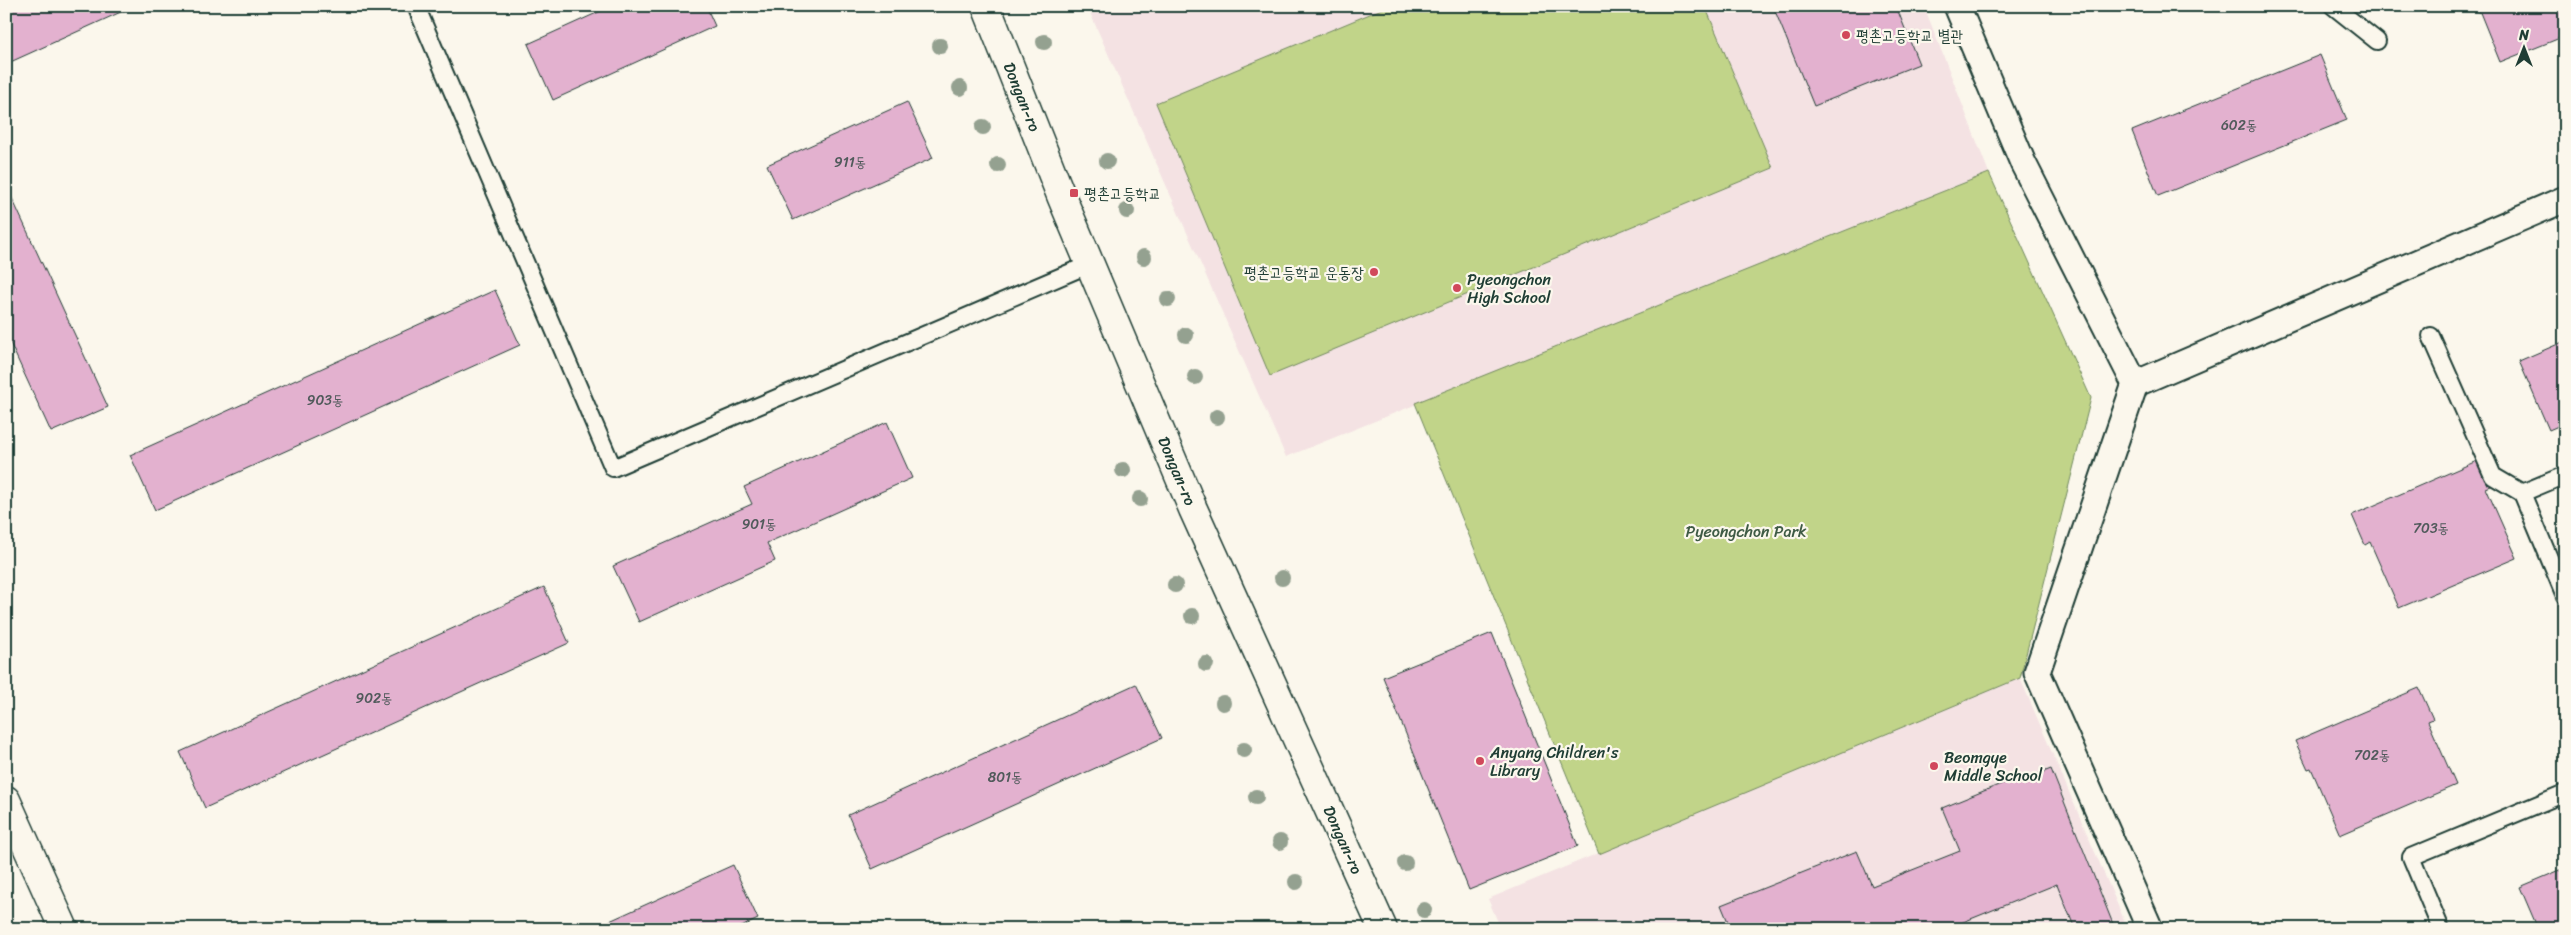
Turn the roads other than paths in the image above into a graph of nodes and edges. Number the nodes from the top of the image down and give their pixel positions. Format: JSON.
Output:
{"nodes":[{"id":1,"x":416,"y":6,"type":"edge"},
{"id":2,"x":986,"y":6,"type":"edge"},
{"id":3,"x":1957,"y":6,"type":"edge"},
{"id":4,"x":2333,"y":6,"type":"edge"},
{"id":5,"x":2377,"y":41,"type":"dead end"},
{"id":6,"x":2565,"y":199,"type":"edge"},
{"id":7,"x":1090,"y":264,"type":"junction"},
{"id":8,"x":2431,"y":336,"type":"dead end"},
{"id":9,"x":2135,"y":384,"type":"junction"},
{"id":10,"x":2565,"y":475,"type":"edge"},
{"id":11,"x":2522,"y":493,"type":"junction"},
{"id":12,"x":2565,"y":596,"type":"edge"},
{"id":13,"x":2565,"y":793,"type":"edge"},
{"id":14,"x":6,"y":800,"type":"edge"},
{"id":15,"x":64,"y":929,"type":"edge"},
{"id":16,"x":1383,"y":929,"type":"edge"},
{"id":17,"x":2150,"y":929,"type":"edge"},
{"id":18,"x":2441,"y":929,"type":"edge"}],
"edges":[{"from":1,"to":7,"type":"lane"},
{"from":2,"to":7,"type":"street","name":"Dongan-ro"},
{"from":3,"to":9,"type":"street"},
{"from":4,"to":5,"type":"lane"},
{"from":6,"to":9,"type":"street"},
{"from":7,"to":16,"type":"street","name":"Dongan-ro"},
{"from":8,"to":11,"type":"lane"},
{"from":9,"to":17,"type":"street"},
{"from":10,"to":11,"type":"lane"},
{"from":11,"to":12,"type":"lane"},
{"from":13,"to":18,"type":"lane"},
{"from":14,"to":15,"type":"street"}]}
